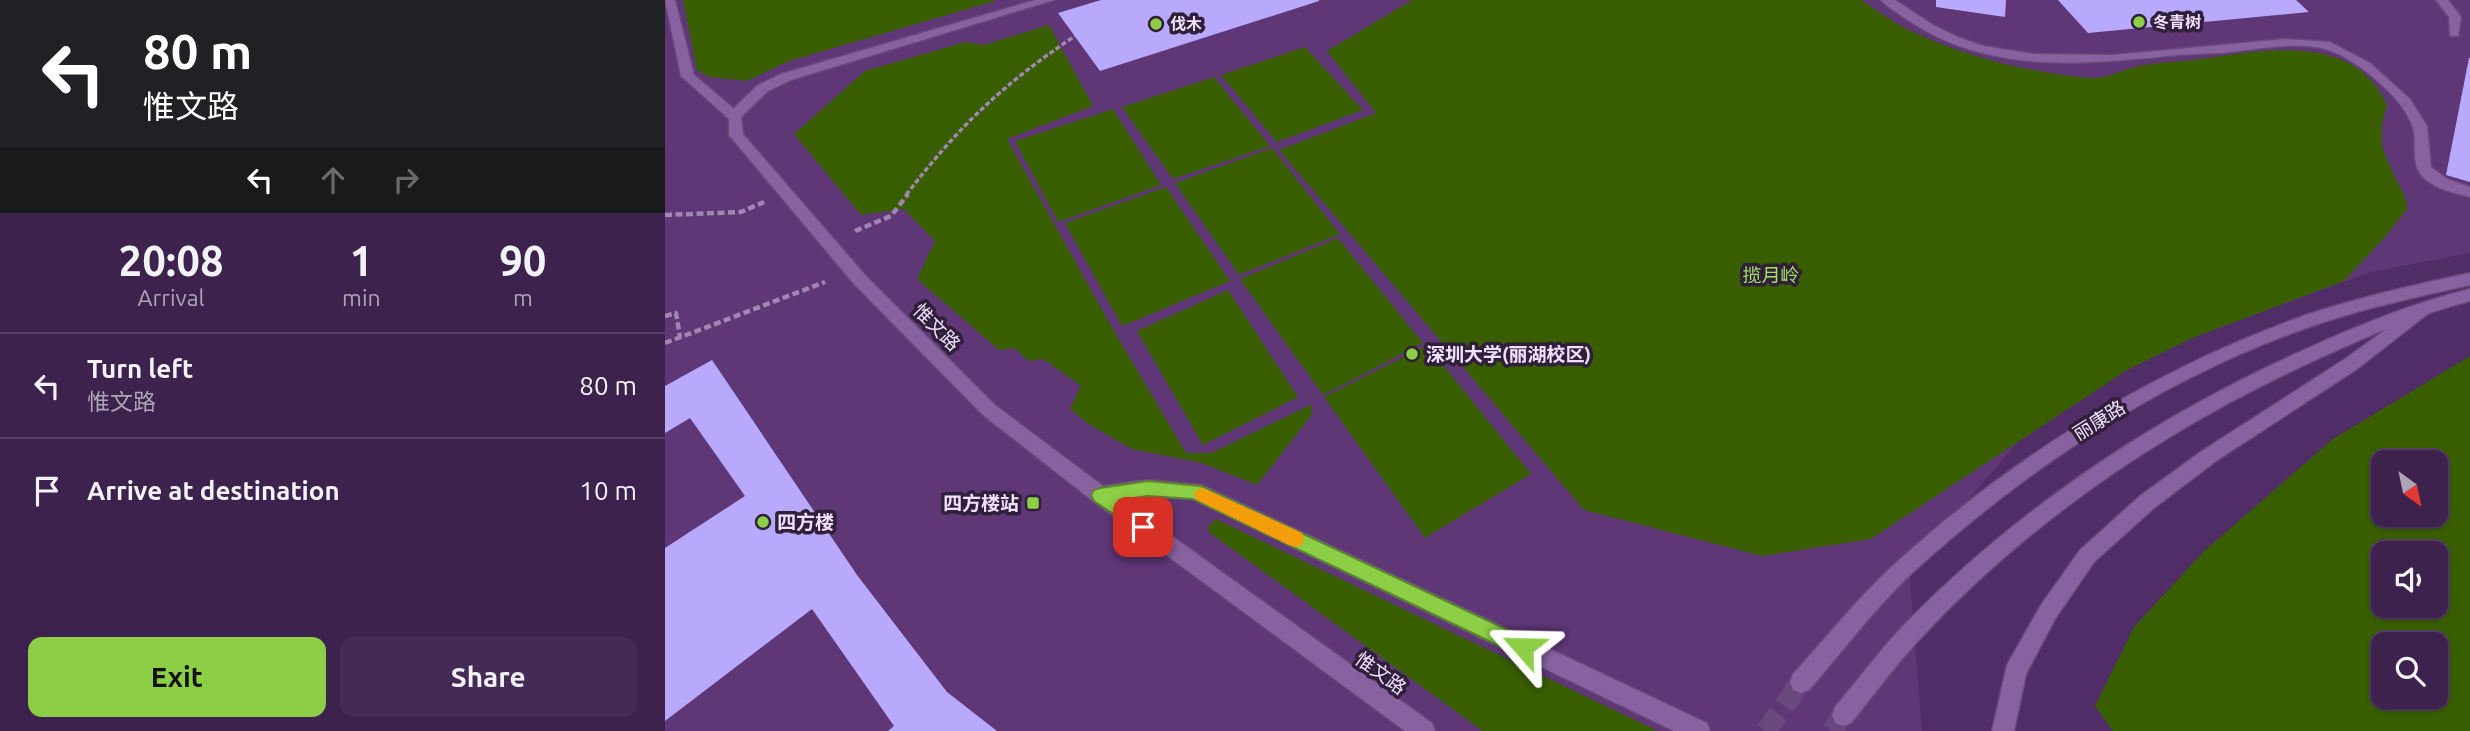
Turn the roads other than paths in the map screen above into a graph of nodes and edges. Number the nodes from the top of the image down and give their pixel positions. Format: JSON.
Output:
{"nodes":[{"id":1,"x":669,"y":0,"type":"edge"},
{"id":2,"x":1048,"y":0,"type":"edge"},
{"id":3,"x":1887,"y":0,"type":"edge"},
{"id":4,"x":2442,"y":0,"type":"edge"},
{"id":5,"x":2455,"y":33,"type":"dead end"},
{"id":6,"x":734,"y":116,"type":"junction"},
{"id":7,"x":2470,"y":192,"type":"edge"},
{"id":8,"x":2470,"y":279,"type":"edge"},
{"id":9,"x":2470,"y":295,"type":"edge"},
{"id":10,"x":2428,"y":304,"type":"junction"},
{"id":11,"x":1100,"y":495,"type":"junction"},
{"id":12,"x":1801,"y":682,"type":"tunnel mouth"},
{"id":13,"x":1843,"y":715,"type":"tunnel mouth"},
{"id":14,"x":1424,"y":731,"type":"edge"},
{"id":15,"x":1699,"y":731,"type":"edge"},
{"id":16,"x":2003,"y":731,"type":"edge"}],
"edges":[{"from":1,"to":6,"type":"street"},
{"from":2,"to":6,"type":"street"},
{"from":3,"to":7,"type":"street"},
{"from":4,"to":5,"type":"street"},
{"from":6,"to":11,"type":"street","name":"惟文路"},
{"from":8,"to":12,"type":"street","name":"丽康路"},
{"from":9,"to":10,"type":"street"},
{"from":10,"to":13,"type":"street"},
{"from":10,"to":16,"type":"street"},
{"from":11,"to":14,"type":"street","name":"惟文路"},
{"from":11,"to":15,"type":"street"}]}
